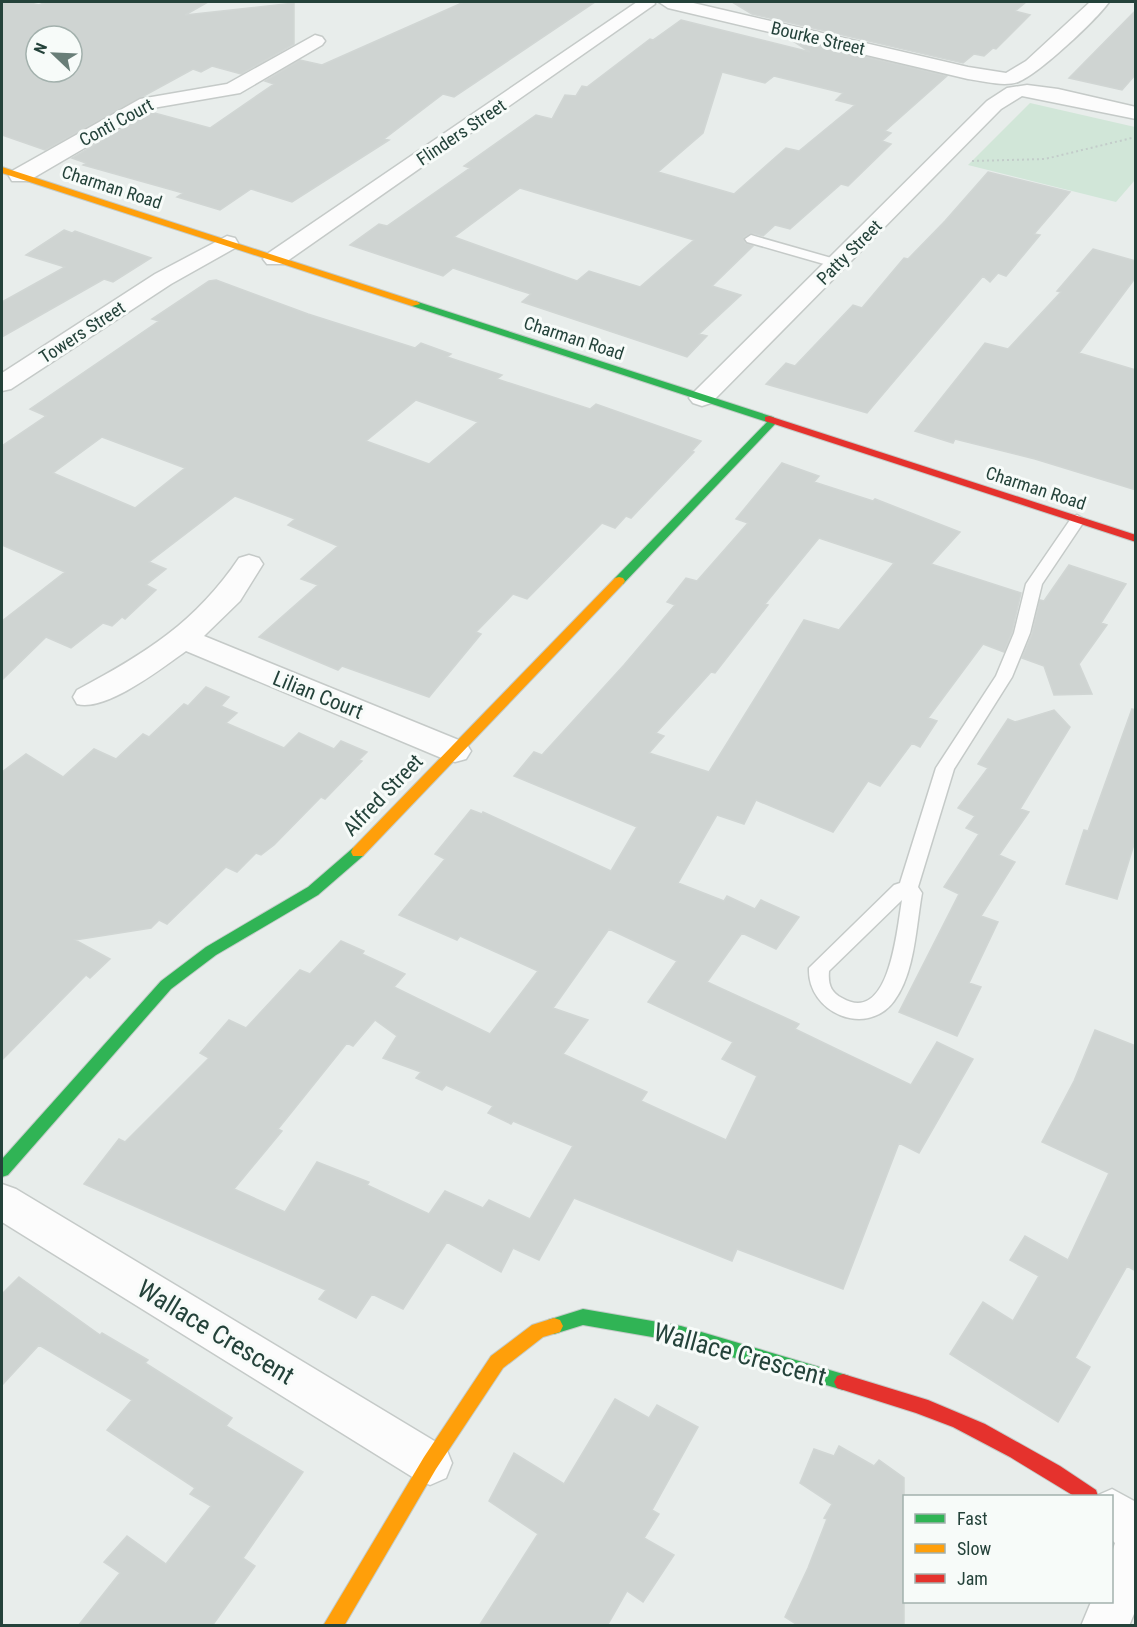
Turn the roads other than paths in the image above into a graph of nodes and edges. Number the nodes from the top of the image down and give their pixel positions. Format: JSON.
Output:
{"nodes":[{"id":1,"x":668,"y":2,"type":"edge"},
{"id":2,"x":1100,"y":2,"type":"edge"},
{"id":3,"x":642,"y":3,"type":"edge"},
{"id":4,"x":315,"y":41,"type":"dead end"},
{"id":5,"x":1014,"y":85,"type":"junction"},
{"id":6,"x":1136,"y":113,"type":"edge"},
{"id":7,"x":11,"y":173,"type":"edge"},
{"id":8,"x":751,"y":239,"type":"dead end"},
{"id":9,"x":222,"y":242,"type":"junction"},
{"id":10,"x":275,"y":259,"type":"junction"},
{"id":11,"x":838,"y":264,"type":"junction"},
{"id":12,"x":2,"y":384,"type":"edge"},
{"id":13,"x":702,"y":398,"type":"junction"},
{"id":14,"x":773,"y":421,"type":"junction"},
{"id":15,"x":1077,"y":520,"type":"junction"},
{"id":16,"x":1136,"y":539,"type":"edge"},
{"id":17,"x":249,"y":564,"type":"dead end"},
{"id":18,"x":183,"y":638,"type":"junction"},
{"id":19,"x":88,"y":697,"type":"dead end"},
{"id":20,"x":454,"y":751,"type":"junction"},
{"id":21,"x":908,"y":889,"type":"junction"},
{"id":22,"x":2,"y":1170,"type":"edge"},
{"id":23,"x":2,"y":1201,"type":"edge"},
{"id":24,"x":430,"y":1463,"type":"junction"},
{"id":25,"x":1086,"y":1495,"type":"edge"},
{"id":26,"x":1113,"y":1513,"type":"edge"},
{"id":27,"x":1136,"y":1530,"type":"edge"},
{"id":28,"x":1136,"y":1548,"type":"edge"},
{"id":29,"x":333,"y":1626,"type":"edge"},
{"id":30,"x":1106,"y":1626,"type":"edge"}],
"edges":[{"from":1,"to":3,"type":"street","name":"Bourke Street"},
{"from":1,"to":5,"type":"street","name":"Bourke Street"},
{"from":2,"to":5,"type":"street","name":"Patty Street"},
{"from":3,"to":10,"type":"street","name":"Flinders Street"},
{"from":4,"to":7,"type":"street","name":"Conti Court"},
{"from":5,"to":6,"type":"street","name":"Bourke Street"},
{"from":5,"to":11,"type":"street","name":"Patty Street"},
{"from":7,"to":9,"type":"street","name":"Charman Road"},
{"from":8,"to":11,"type":"lane"},
{"from":9,"to":10,"type":"street","name":"Charman Road"},
{"from":9,"to":12,"type":"street","name":"Towers Street"},
{"from":10,"to":13,"type":"street","name":"Charman Road"},
{"from":11,"to":13,"type":"street","name":"Patty Street"},
{"from":13,"to":14,"type":"street","name":"Charman Road"},
{"from":14,"to":15,"type":"street","name":"Charman Road"},
{"from":14,"to":20,"type":"street","name":"Alfred Street"},
{"from":15,"to":16,"type":"street","name":"Charman Road"},
{"from":15,"to":21,"type":"lane"},
{"from":17,"to":18,"type":"street"},
{"from":18,"to":19,"type":"street"},
{"from":18,"to":20,"type":"street","name":"Lilian Court"},
{"from":20,"to":22,"type":"street","name":"Alfred Street"},
{"from":21,"to":21,"type":"lane"},
{"from":23,"to":24,"type":"street","name":"Wallace Crescent"},
{"from":24,"to":25,"type":"street","name":"Wallace Crescent"},
{"from":24,"to":29,"type":"street","name":"Wallace Crescent"},
{"from":26,"to":27,"type":"street"},
{"from":28,"to":30,"type":"street"}]}
